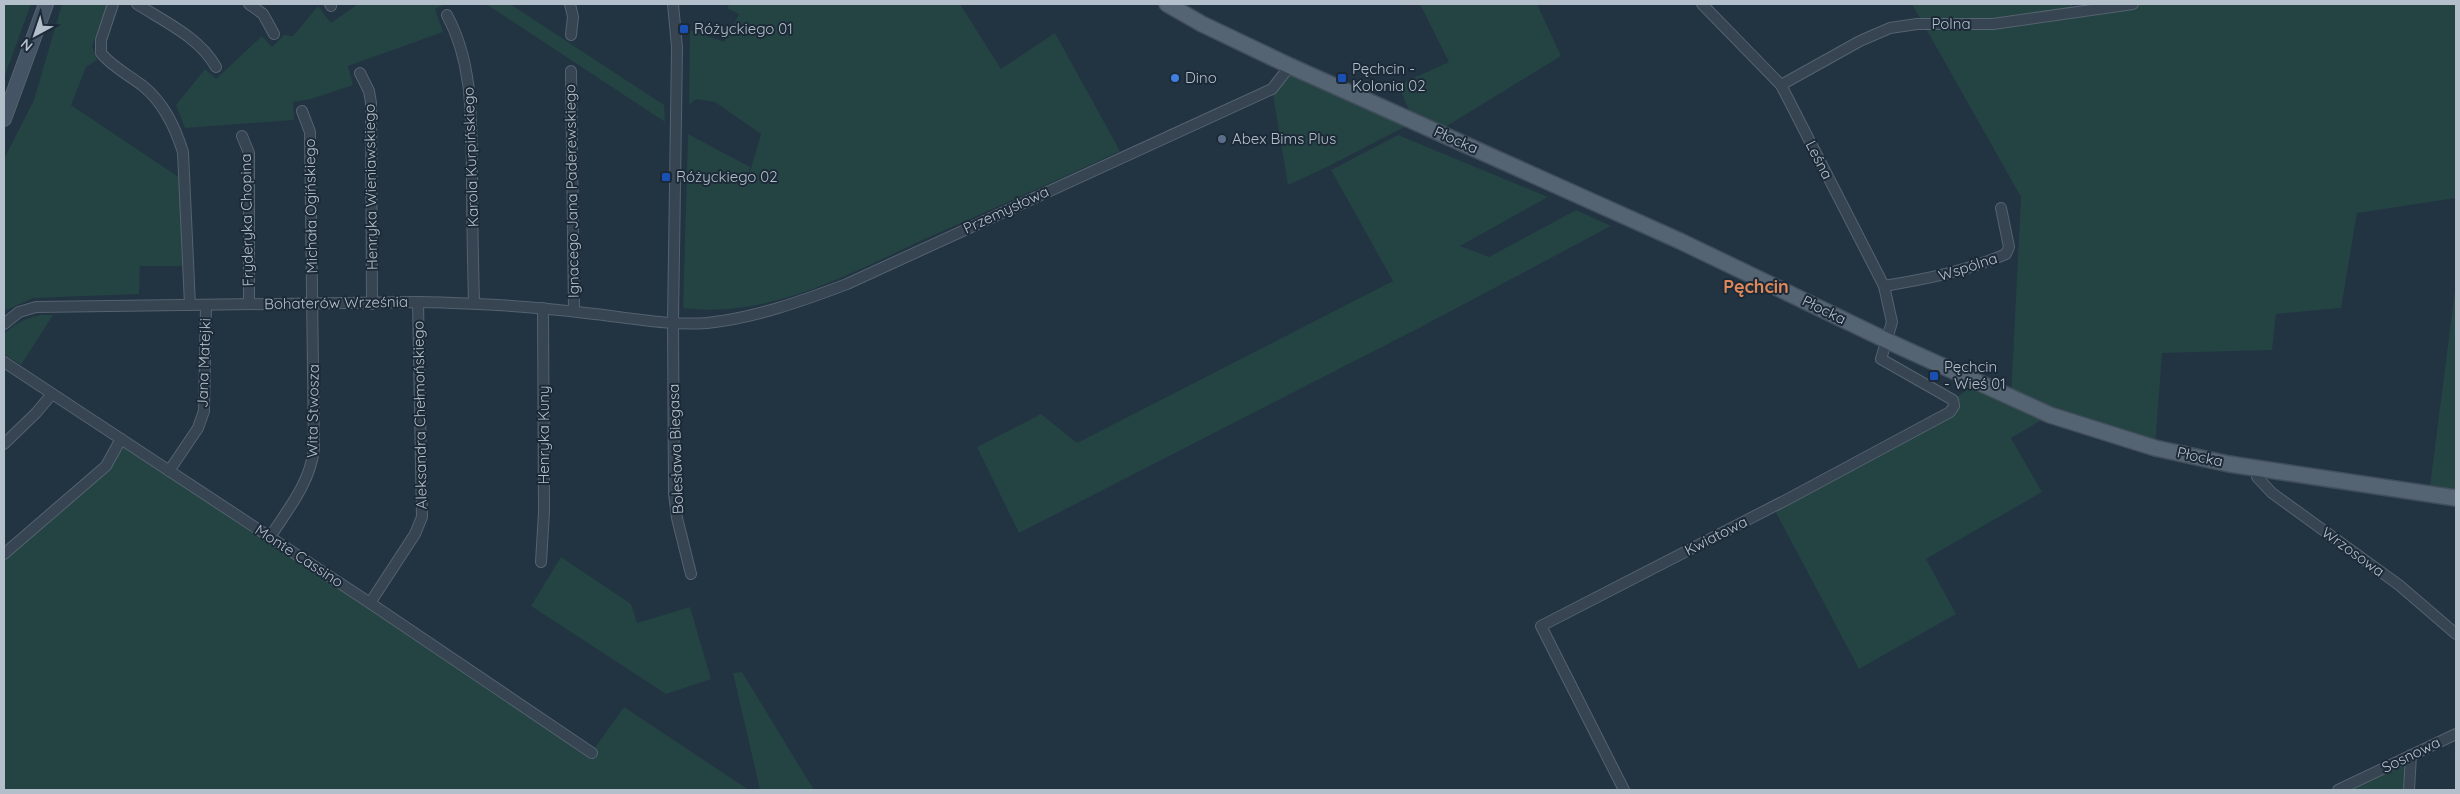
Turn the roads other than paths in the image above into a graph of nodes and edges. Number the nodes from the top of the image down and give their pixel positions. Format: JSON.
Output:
{"nodes":[{"id":1,"x":46,"y":4,"type":"edge"},
{"id":2,"x":113,"y":4,"type":"edge"},
{"id":3,"x":137,"y":4,"type":"edge"},
{"id":4,"x":249,"y":4,"type":"edge"},
{"id":5,"x":570,"y":4,"type":"edge"},
{"id":6,"x":673,"y":4,"type":"edge"},
{"id":7,"x":1167,"y":4,"type":"edge"},
{"id":8,"x":1702,"y":4,"type":"edge"},
{"id":9,"x":2133,"y":4,"type":"edge"},
{"id":10,"x":448,"y":15,"type":"dead end"},
{"id":11,"x":274,"y":34,"type":"dead end"},
{"id":12,"x":571,"y":34,"type":"dead end"},
{"id":13,"x":1290,"y":66,"type":"junction"},
{"id":14,"x":216,"y":67,"type":"dead end"},
{"id":15,"x":571,"y":70,"type":"dead end"},
{"id":16,"x":360,"y":73,"type":"dead end"},
{"id":17,"x":1781,"y":85,"type":"junction"},
{"id":18,"x":302,"y":110,"type":"dead end"},
{"id":19,"x":4,"y":119,"type":"edge"},
{"id":20,"x":242,"y":136,"type":"dead end"},
{"id":21,"x":2001,"y":208,"type":"dead end"},
{"id":22,"x":1884,"y":286,"type":"junction"},
{"id":23,"x":418,"y":302,"type":"junction"},
{"id":24,"x":312,"y":303,"type":"junction"},
{"id":25,"x":474,"y":303,"type":"junction"},
{"id":26,"x":249,"y":304,"type":"junction"},
{"id":27,"x":372,"y":304,"type":"junction"},
{"id":28,"x":190,"y":305,"type":"junction"},
{"id":29,"x":206,"y":305,"type":"junction"},
{"id":30,"x":543,"y":308,"type":"junction"},
{"id":31,"x":574,"y":311,"type":"junction"},
{"id":32,"x":673,"y":322,"type":"junction"},
{"id":33,"x":4,"y":324,"type":"edge"},
{"id":34,"x":1886,"y":340,"type":"junction"},
{"id":35,"x":4,"y":362,"type":"edge"},
{"id":36,"x":52,"y":394,"type":"junction"},
{"id":37,"x":121,"y":439,"type":"junction"},
{"id":38,"x":4,"y":444,"type":"edge"},
{"id":39,"x":2257,"y":468,"type":"junction"},
{"id":40,"x":169,"y":471,"type":"junction"},
{"id":41,"x":2456,"y":498,"type":"edge"},
{"id":42,"x":270,"y":537,"type":"junction"},
{"id":43,"x":4,"y":554,"type":"edge"},
{"id":44,"x":542,"y":562,"type":"dead end"},
{"id":45,"x":691,"y":574,"type":"dead end"},
{"id":46,"x":370,"y":603,"type":"junction"},
{"id":47,"x":2456,"y":634,"type":"edge"},
{"id":48,"x":2456,"y":734,"type":"edge"},
{"id":49,"x":592,"y":753,"type":"dead end"},
{"id":50,"x":2411,"y":755,"type":"junction"},
{"id":51,"x":1624,"y":790,"type":"edge"},
{"id":52,"x":2338,"y":790,"type":"edge"},
{"id":53,"x":2409,"y":790,"type":"edge"}],
"edges":[{"from":1,"to":19,"type":"main road"},
{"from":2,"to":28,"type":"street"},
{"from":3,"to":14,"type":"street"},
{"from":4,"to":11,"type":"street"},
{"from":5,"to":12,"type":"street"},
{"from":6,"to":32,"type":"street","name":"Bolesława Biegasa"},
{"from":7,"to":13,"type":"main road","name":"Płocka"},
{"from":8,"to":17,"type":"street","name":"Leśna"},
{"from":9,"to":17,"type":"street","name":"Polna"},
{"from":10,"to":25,"type":"street","name":"Karola Kurpińskiego"},
{"from":13,"to":32,"type":"street","name":"Przemysłowa"},
{"from":13,"to":34,"type":"main road","name":"Płocka"},
{"from":15,"to":31,"type":"street","name":"Ignacego Jana Paderewskiego"},
{"from":16,"to":27,"type":"street","name":"Henryka Wieniawskiego"},
{"from":17,"to":22,"type":"street","name":"Leśna"},
{"from":18,"to":24,"type":"street","name":"Michała Ogińskiego"},
{"from":20,"to":26,"type":"street","name":"Fryderyka Chopina"},
{"from":21,"to":22,"type":"street","name":"Wspólna"},
{"from":22,"to":34,"type":"street","name":"Leśna"},
{"from":23,"to":25,"type":"street","name":"Bohaterów Września"},
{"from":23,"to":27,"type":"street","name":"Bohaterów Września"},
{"from":23,"to":46,"type":"street","name":"Aleksandra Chełmońskiego"},
{"from":24,"to":26,"type":"street","name":"Bohaterów Września"},
{"from":24,"to":27,"type":"street","name":"Bohaterów Września"},
{"from":24,"to":42,"type":"street","name":"Wita Stwosza"},
{"from":25,"to":30,"type":"street","name":"Bohaterów Września"},
{"from":26,"to":29,"type":"street","name":"Bohaterów Września"},
{"from":28,"to":29,"type":"street","name":"Bohaterów Września"},
{"from":28,"to":33,"type":"street","name":"Bohaterów Września"},
{"from":29,"to":40,"type":"street","name":"Jana Matejki"},
{"from":30,"to":31,"type":"street","name":"Bohaterów Września"},
{"from":30,"to":44,"type":"street","name":"Henryka Kuny"},
{"from":31,"to":32,"type":"street","name":"Bohaterów Września"},
{"from":32,"to":45,"type":"street","name":"Bolesława Biegasa"},
{"from":34,"to":39,"type":"main road","name":"Płocka"},
{"from":34,"to":51,"type":"street","name":"Kwiatowa"},
{"from":35,"to":36,"type":"street","name":"Monte Cassino"},
{"from":36,"to":37,"type":"street","name":"Monte Cassino"},
{"from":36,"to":38,"type":"street"},
{"from":37,"to":40,"type":"street","name":"Monte Cassino"},
{"from":37,"to":43,"type":"street"},
{"from":39,"to":41,"type":"main road","name":"Płocka"},
{"from":39,"to":47,"type":"street","name":"Wrzosowa"},
{"from":40,"to":42,"type":"street","name":"Monte Cassino"},
{"from":42,"to":46,"type":"street","name":"Monte Cassino"},
{"from":46,"to":49,"type":"street","name":"Monte Cassino"},
{"from":48,"to":50,"type":"street","name":"Sosnowa"},
{"from":50,"to":52,"type":"street","name":"Sosnowa"},
{"from":50,"to":53,"type":"street"}]}
